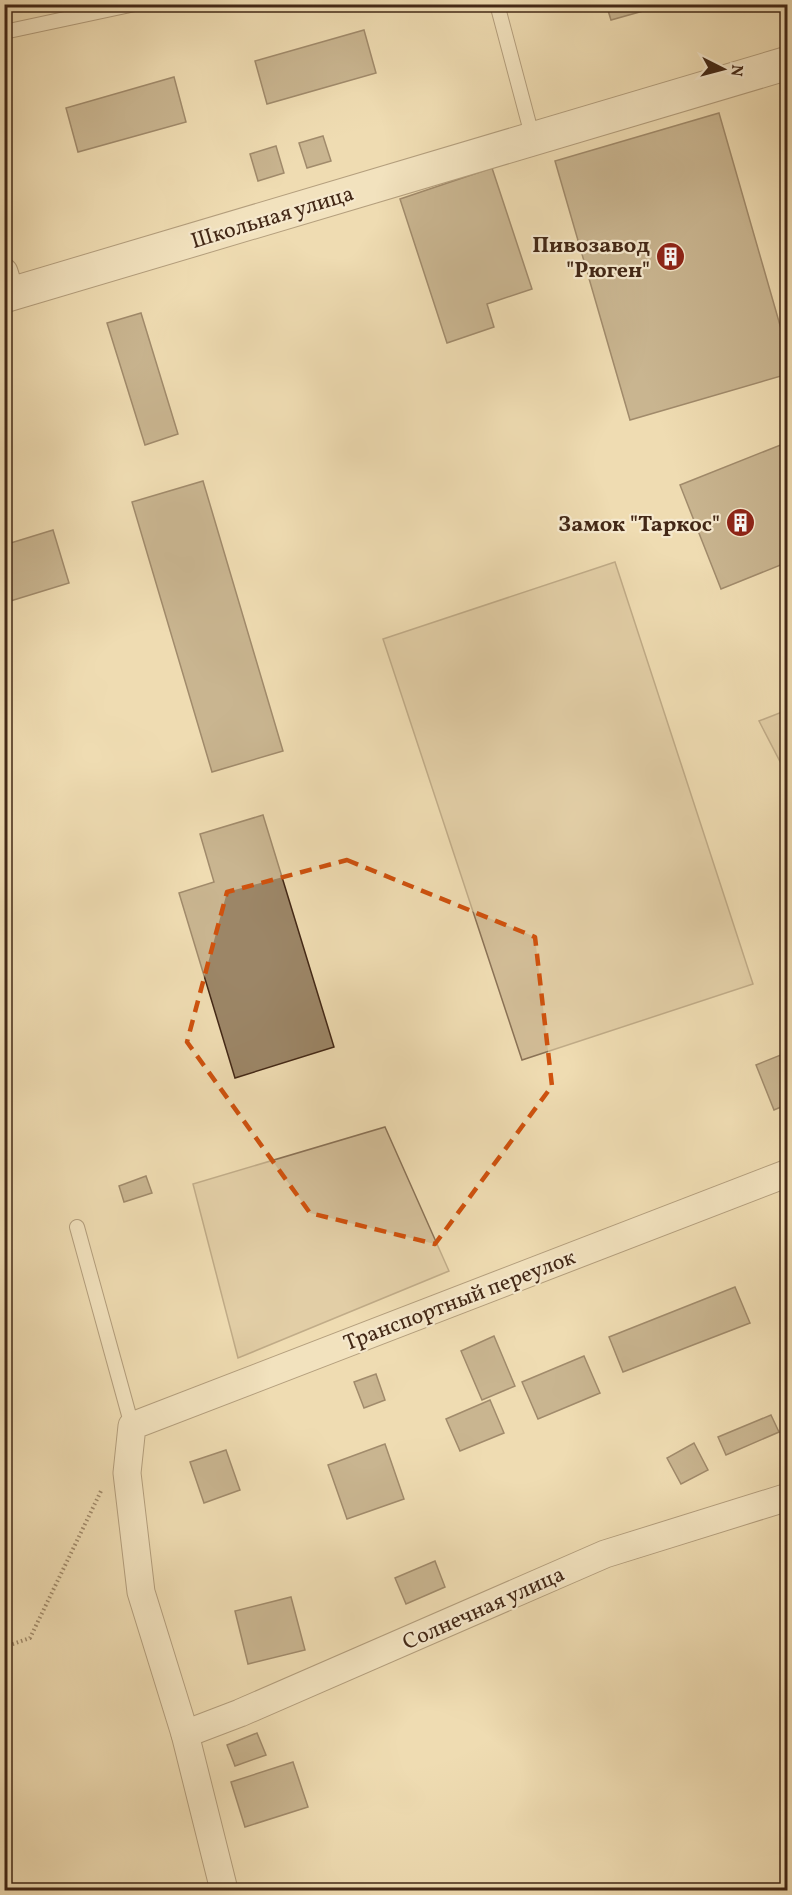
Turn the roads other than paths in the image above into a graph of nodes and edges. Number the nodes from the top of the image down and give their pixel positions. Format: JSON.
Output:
{"nodes":[{"id":1,"x":135,"y":4,"type":"edge"},
{"id":2,"x":497,"y":4,"type":"edge"},
{"id":3,"x":4,"y":32,"type":"edge"},
{"id":4,"x":788,"y":63,"type":"edge"},
{"id":5,"x":533,"y":139,"type":"junction"},
{"id":6,"x":7,"y":287,"type":"edge"},
{"id":7,"x":788,"y":1173,"type":"edge"},
{"id":8,"x":77,"y":1227,"type":"dead end"},
{"id":9,"x":132,"y":1426,"type":"junction"},
{"id":10,"x":788,"y":1497,"type":"edge"},
{"id":11,"x":185,"y":1734,"type":"junction"},
{"id":12,"x":224,"y":1890,"type":"edge"}],
"edges":[{"from":1,"to":3,"type":"lane"},
{"from":2,"to":5,"type":"lane"},
{"from":4,"to":5,"type":"street","name":"Школьная улица"},
{"from":5,"to":6,"type":"street","name":"Школьная улица"},
{"from":7,"to":9,"type":"street","name":"Транспортный переулок"},
{"from":8,"to":9,"type":"lane"},
{"from":9,"to":11,"type":"street"},
{"from":10,"to":11,"type":"street","name":"Солнечная улица"},
{"from":11,"to":12,"type":"street"}]}
